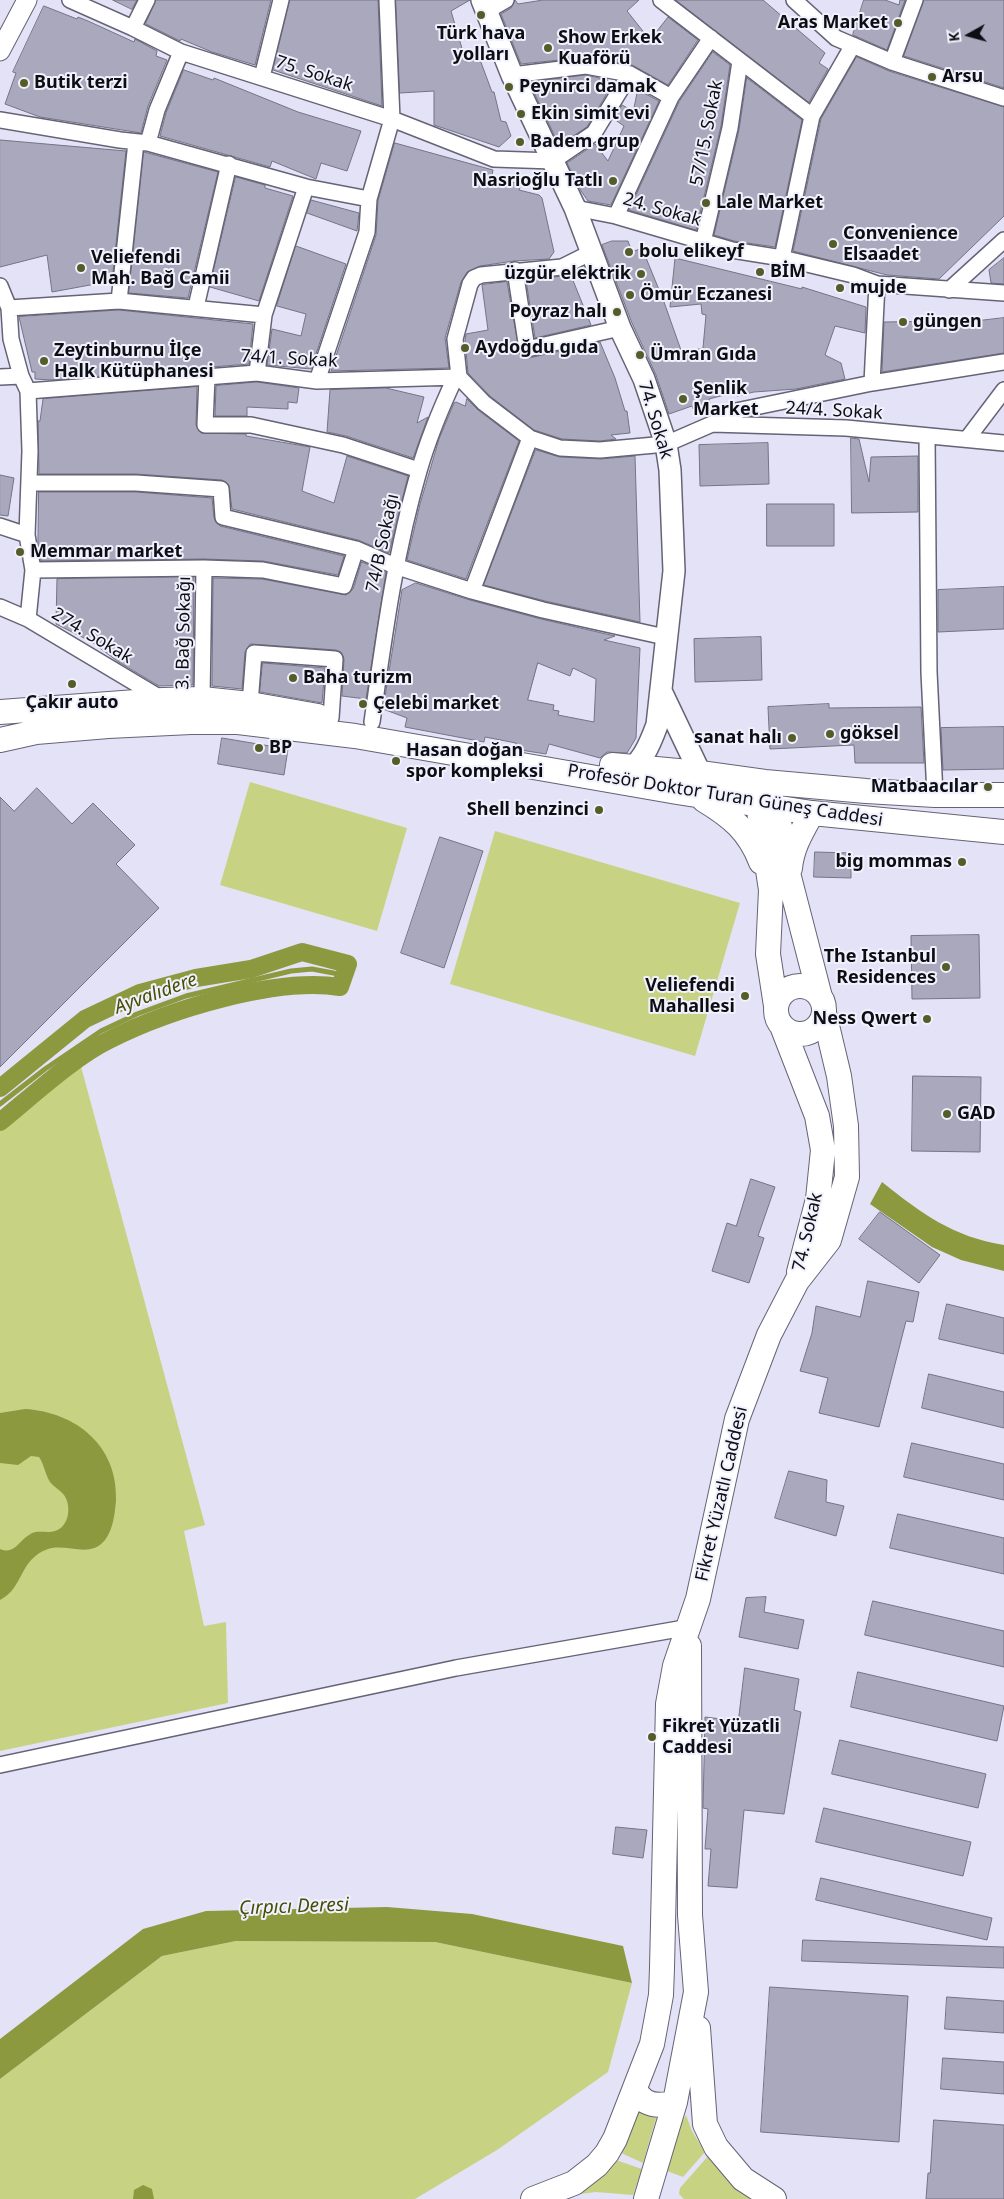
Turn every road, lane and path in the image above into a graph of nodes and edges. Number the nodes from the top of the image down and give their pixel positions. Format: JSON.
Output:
{"nodes":[{"id":1,"x":27,"y":0,"type":"edge"},
{"id":2,"x":70,"y":0,"type":"edge"},
{"id":3,"x":147,"y":0,"type":"edge"},
{"id":4,"x":281,"y":0,"type":"edge"},
{"id":5,"x":387,"y":0,"type":"edge"},
{"id":6,"x":506,"y":0,"type":"edge"},
{"id":7,"x":660,"y":0,"type":"edge"},
{"id":8,"x":794,"y":0,"type":"edge"},
{"id":9,"x":915,"y":0,"type":"edge"},
{"id":10,"x":484,"y":5,"type":"edge"},
{"id":11,"x":133,"y":28,"type":"junction"},
{"id":12,"x":711,"y":38,"type":"junction"},
{"id":13,"x":853,"y":45,"type":"junction"},
{"id":14,"x":0,"y":51,"type":"edge"},
{"id":15,"x":181,"y":52,"type":"junction"},
{"id":16,"x":740,"y":61,"type":"junction"},
{"id":17,"x":892,"y":62,"type":"junction"},
{"id":18,"x":630,"y":74,"type":"junction"},
{"id":19,"x":512,"y":75,"type":"junction"},
{"id":20,"x":262,"y":77,"type":"junction"},
{"id":21,"x":671,"y":97,"type":"junction"},
{"id":22,"x":1004,"y":98,"type":"edge"},
{"id":23,"x":812,"y":116,"type":"junction"},
{"id":24,"x":392,"y":119,"type":"junction"},
{"id":25,"x":0,"y":120,"type":"edge"},
{"id":26,"x":142,"y":143,"type":"junction"},
{"id":27,"x":553,"y":161,"type":"junction"},
{"id":28,"x":230,"y":164,"type":"junction"},
{"id":29,"x":306,"y":187,"type":"junction"},
{"id":30,"x":369,"y":199,"type":"junction"},
{"id":31,"x":575,"y":208,"type":"junction"},
{"id":32,"x":616,"y":216,"type":"junction"},
{"id":33,"x":1004,"y":240,"type":"edge"},
{"id":34,"x":703,"y":242,"type":"junction"},
{"id":35,"x":592,"y":252,"type":"junction"},
{"id":36,"x":782,"y":258,"type":"junction"},
{"id":37,"x":515,"y":270,"type":"junction"},
{"id":38,"x":877,"y":284,"type":"junction"},
{"id":39,"x":0,"y":286,"type":"edge"},
{"id":40,"x":948,"y":290,"type":"junction"},
{"id":41,"x":1004,"y":294,"type":"edge"},
{"id":42,"x":119,"y":301,"type":"junction"},
{"id":43,"x":196,"y":307,"type":"junction"},
{"id":44,"x":8,"y":308,"type":"junction"},
{"id":45,"x":264,"y":315,"type":"junction"},
{"id":46,"x":620,"y":328,"type":"junction"},
{"id":47,"x":1004,"y":362,"type":"edge"},
{"id":48,"x":257,"y":373,"type":"junction"},
{"id":49,"x":21,"y":376,"type":"junction"},
{"id":50,"x":0,"y":377,"type":"edge"},
{"id":51,"x":207,"y":377,"type":"junction"},
{"id":52,"x":457,"y":378,"type":"junction"},
{"id":53,"x":317,"y":381,"type":"junction"},
{"id":54,"x":872,"y":383,"type":"junction"},
{"id":55,"x":1004,"y":390,"type":"edge"},
{"id":56,"x":28,"y":391,"type":"junction"},
{"id":57,"x":712,"y":424,"type":"junction"},
{"id":58,"x":927,"y":436,"type":"junction"},
{"id":59,"x":530,"y":438,"type":"junction"},
{"id":60,"x":967,"y":439,"type":"junction"},
{"id":61,"x":1004,"y":442,"type":"edge"},
{"id":62,"x":666,"y":444,"type":"junction"},
{"id":63,"x":419,"y":470,"type":"junction"},
{"id":64,"x":29,"y":483,"type":"junction"},
{"id":65,"x":0,"y":526,"type":"edge"},
{"id":66,"x":27,"y":535,"type":"junction"},
{"id":67,"x":356,"y":549,"type":"junction"},
{"id":68,"x":395,"y":566,"type":"junction"},
{"id":69,"x":204,"y":568,"type":"junction"},
{"id":70,"x":33,"y":570,"type":"junction"},
{"id":71,"x":472,"y":591,"type":"junction"},
{"id":72,"x":0,"y":607,"type":"edge"},
{"id":73,"x":28,"y":619,"type":"junction"},
{"id":74,"x":665,"y":637,"type":"junction"},
{"id":75,"x":661,"y":690,"type":"junction"},
{"id":76,"x":202,"y":699,"type":"junction"},
{"id":77,"x":163,"y":700,"type":"junction"},
{"id":78,"x":250,"y":704,"type":"junction"},
{"id":79,"x":0,"y":712,"type":"edge"},
{"id":80,"x":331,"y":718,"type":"junction"},
{"id":81,"x":372,"y":722,"type":"junction"},
{"id":82,"x":0,"y":740,"type":"edge"},
{"id":83,"x":635,"y":768,"type":"junction"},
{"id":84,"x":610,"y":780,"type":"junction"},
{"id":85,"x":697,"y":784,"type":"junction"},
{"id":86,"x":935,"y":795,"type":"junction"},
{"id":87,"x":1004,"y":795,"type":"edge"},
{"id":88,"x":766,"y":798,"type":"junction"},
{"id":89,"x":812,"y":813,"type":"junction"},
{"id":90,"x":1004,"y":832,"type":"edge"},
{"id":91,"x":780,"y":883,"type":"junction"},
{"id":92,"x":822,"y":1005,"type":"junction"},
{"id":93,"x":779,"y":1016,"type":"junction"},
{"id":94,"x":797,"y":1281,"type":"junction"},
{"id":95,"x":690,"y":1627,"type":"junction"},
{"id":96,"x":0,"y":1765,"type":"edge"},
{"id":97,"x":696,"y":1992,"type":"junction"},
{"id":98,"x":635,"y":2089,"type":"junction"},
{"id":99,"x":675,"y":2102,"type":"junction"},
{"id":100,"x":533,"y":2199,"type":"edge"},
{"id":101,"x":646,"y":2199,"type":"edge"},
{"id":102,"x":774,"y":2199,"type":"edge"}],
"edges":[{"from":1,"to":14,"type":"street"},
{"from":2,"to":11,"type":"street","name":"75. Sokak"},
{"from":3,"to":11,"type":"street"},
{"from":4,"to":20,"type":"street"},
{"from":5,"to":24,"type":"street"},
{"from":6,"to":10,"type":"street"},
{"from":7,"to":12,"type":"street"},
{"from":8,"to":13,"type":"street"},
{"from":9,"to":17,"type":"street"},
{"from":10,"to":19,"type":"main road","name":"74. Sokak"},
{"from":11,"to":15,"type":"street","name":"75. Sokak"},
{"from":12,"to":16,"type":"street"},
{"from":12,"to":21,"type":"street"},
{"from":13,"to":17,"type":"street"},
{"from":13,"to":23,"type":"street"},
{"from":15,"to":20,"type":"street","name":"75. Sokak"},
{"from":15,"to":26,"type":"street"},
{"from":16,"to":23,"type":"street"},
{"from":16,"to":34,"type":"street","name":"57/15. Sokak"},
{"from":17,"to":22,"type":"street"},
{"from":18,"to":19,"type":"street"},
{"from":18,"to":21,"type":"street"},
{"from":18,"to":27,"type":"street"},
{"from":19,"to":27,"type":"main road","name":"74. Sokak"},
{"from":20,"to":24,"type":"street","name":"75. Sokak"},
{"from":21,"to":32,"type":"street"},
{"from":23,"to":36,"type":"street"},
{"from":24,"to":27,"type":"street","name":"75. Sokak"},
{"from":24,"to":30,"type":"street"},
{"from":25,"to":26,"type":"street"},
{"from":26,"to":28,"type":"street"},
{"from":26,"to":42,"type":"street"},
{"from":27,"to":31,"type":"main road","name":"74. Sokak"},
{"from":28,"to":29,"type":"street"},
{"from":28,"to":43,"type":"street"},
{"from":29,"to":30,"type":"street"},
{"from":29,"to":45,"type":"street"},
{"from":30,"to":53,"type":"street"},
{"from":31,"to":32,"type":"street","name":"24. Sokak"},
{"from":31,"to":35,"type":"main road","name":"74. Sokak"},
{"from":32,"to":34,"type":"street","name":"24. Sokak"},
{"from":33,"to":40,"type":"street"},
{"from":34,"to":36,"type":"street","name":"24. Sokak"},
{"from":35,"to":37,"type":"street"},
{"from":35,"to":46,"type":"main road","name":"74. Sokak"},
{"from":36,"to":38,"type":"street","name":"24. Sokak"},
{"from":37,"to":46,"type":"street"},
{"from":37,"to":52,"type":"street"},
{"from":38,"to":40,"type":"street","name":"24. Sokak"},
{"from":38,"to":54,"type":"street"},
{"from":39,"to":44,"type":"street"},
{"from":40,"to":41,"type":"street","name":"24. Sokak"},
{"from":42,"to":43,"type":"street"},
{"from":42,"to":44,"type":"street"},
{"from":43,"to":45,"type":"street"},
{"from":44,"to":49,"type":"street"},
{"from":45,"to":48,"type":"street"},
{"from":46,"to":62,"type":"main road","name":"74. Sokak"},
{"from":47,"to":54,"type":"street"},
{"from":48,"to":51,"type":"street","name":"74/1. Sokak"},
{"from":48,"to":53,"type":"street","name":"74/1. Sokak"},
{"from":49,"to":50,"type":"street"},
{"from":49,"to":56,"type":"street"},
{"from":51,"to":56,"type":"street","name":"74/1. Sokak"},
{"from":51,"to":63,"type":"street"},
{"from":52,"to":53,"type":"street","name":"74/1. Sokak"},
{"from":52,"to":59,"type":"street"},
{"from":52,"to":63,"type":"street","name":"74/B Sokağı"},
{"from":54,"to":57,"type":"street"},
{"from":55,"to":60,"type":"street"},
{"from":56,"to":64,"type":"street"},
{"from":57,"to":58,"type":"street","name":"24/4. Sokak"},
{"from":57,"to":62,"type":"street","name":"24/4. Sokak"},
{"from":58,"to":60,"type":"street","name":"24/4. Sokak"},
{"from":58,"to":86,"type":"street"},
{"from":59,"to":62,"type":"street"},
{"from":59,"to":71,"type":"street"},
{"from":60,"to":61,"type":"street","name":"24/4. Sokak"},
{"from":62,"to":74,"type":"main road","name":"74. Sokak"},
{"from":63,"to":68,"type":"street","name":"74/B Sokağı"},
{"from":64,"to":66,"type":"street"},
{"from":64,"to":67,"type":"street"},
{"from":65,"to":66,"type":"street"},
{"from":66,"to":70,"type":"street"},
{"from":67,"to":68,"type":"street"},
{"from":67,"to":69,"type":"street"},
{"from":68,"to":71,"type":"street"},
{"from":68,"to":81,"type":"street","name":"74/B Sokağı"},
{"from":69,"to":70,"type":"street"},
{"from":69,"to":76,"type":"street","name":"3. Bağ Sokağı"},
{"from":70,"to":73,"type":"street"},
{"from":71,"to":74,"type":"street"},
{"from":72,"to":73,"type":"street","name":"274. Sokak"},
{"from":73,"to":77,"type":"street","name":"274. Sokak"},
{"from":74,"to":75,"type":"main road","name":"74. Sokak"},
{"from":75,"to":83,"type":"main road"},
{"from":75,"to":85,"type":"main road","name":"74. Sokak"},
{"from":76,"to":77,"type":"main road","name":"Profesör Doktor Turan Güneş Caddesi"},
{"from":76,"to":78,"type":"main road","name":"Profesör Doktor Turan Güneş Caddesi"},
{"from":77,"to":79,"type":"main road","name":"Profesör Doktor Turan Güneş Caddesi"},
{"from":78,"to":80,"type":"main road","name":"Profesör Doktor Turan Güneş Caddesi"},
{"from":78,"to":80,"type":"street"},
{"from":80,"to":81,"type":"main road","name":"Profesör Doktor Turan Güneş Caddesi"},
{"from":81,"to":83,"type":"main road","name":"Profesör Doktor Turan Güneş Caddesi"},
{"from":82,"to":84,"type":"main road","name":"Profesör Doktor Turan Güneş Caddesi"},
{"from":83,"to":84,"type":"main road"},
{"from":83,"to":85,"type":"main road","name":"Profesör Doktor Turan Güneş Caddesi"},
{"from":84,"to":85,"type":"main road","name":"Profesör Doktor Turan Güneş Caddesi"},
{"from":85,"to":88,"type":"main road","name":"Profesör Doktor Turan Güneş Caddesi"},
{"from":85,"to":91,"type":"main road"},
{"from":86,"to":87,"type":"main road","name":"Profesör Doktor Turan Güneş Caddesi"},
{"from":86,"to":88,"type":"main road","name":"Profesör Doktor Turan Güneş Caddesi"},
{"from":88,"to":89,"type":"main road","name":"Profesör Doktor Turan Güneş Caddesi"},
{"from":88,"to":91,"type":"main road"},
{"from":89,"to":90,"type":"main road","name":"Profesör Doktor Turan Güneş Caddesi"},
{"from":89,"to":91,"type":"main road"},
{"from":91,"to":92,"type":"main road","name":"74. Sokak"},
{"from":91,"to":93,"type":"main road","name":"74. Sokak"},
{"from":92,"to":93,"type":"main road"},
{"from":92,"to":93,"type":"main road"},
{"from":92,"to":94,"type":"main road","name":"74. Sokak"},
{"from":93,"to":94,"type":"main road","name":"74. Sokak"},
{"from":94,"to":95,"type":"main road","name":"Fikret Yüzatlı Caddesi"},
{"from":95,"to":96,"type":"street"},
{"from":95,"to":97,"type":"main road"},
{"from":95,"to":98,"type":"main road"},
{"from":97,"to":99,"type":"main road"},
{"from":97,"to":102,"type":"main road"},
{"from":98,"to":99,"type":"main road"},
{"from":98,"to":100,"type":"main road"},
{"from":99,"to":101,"type":"main road"}]}
